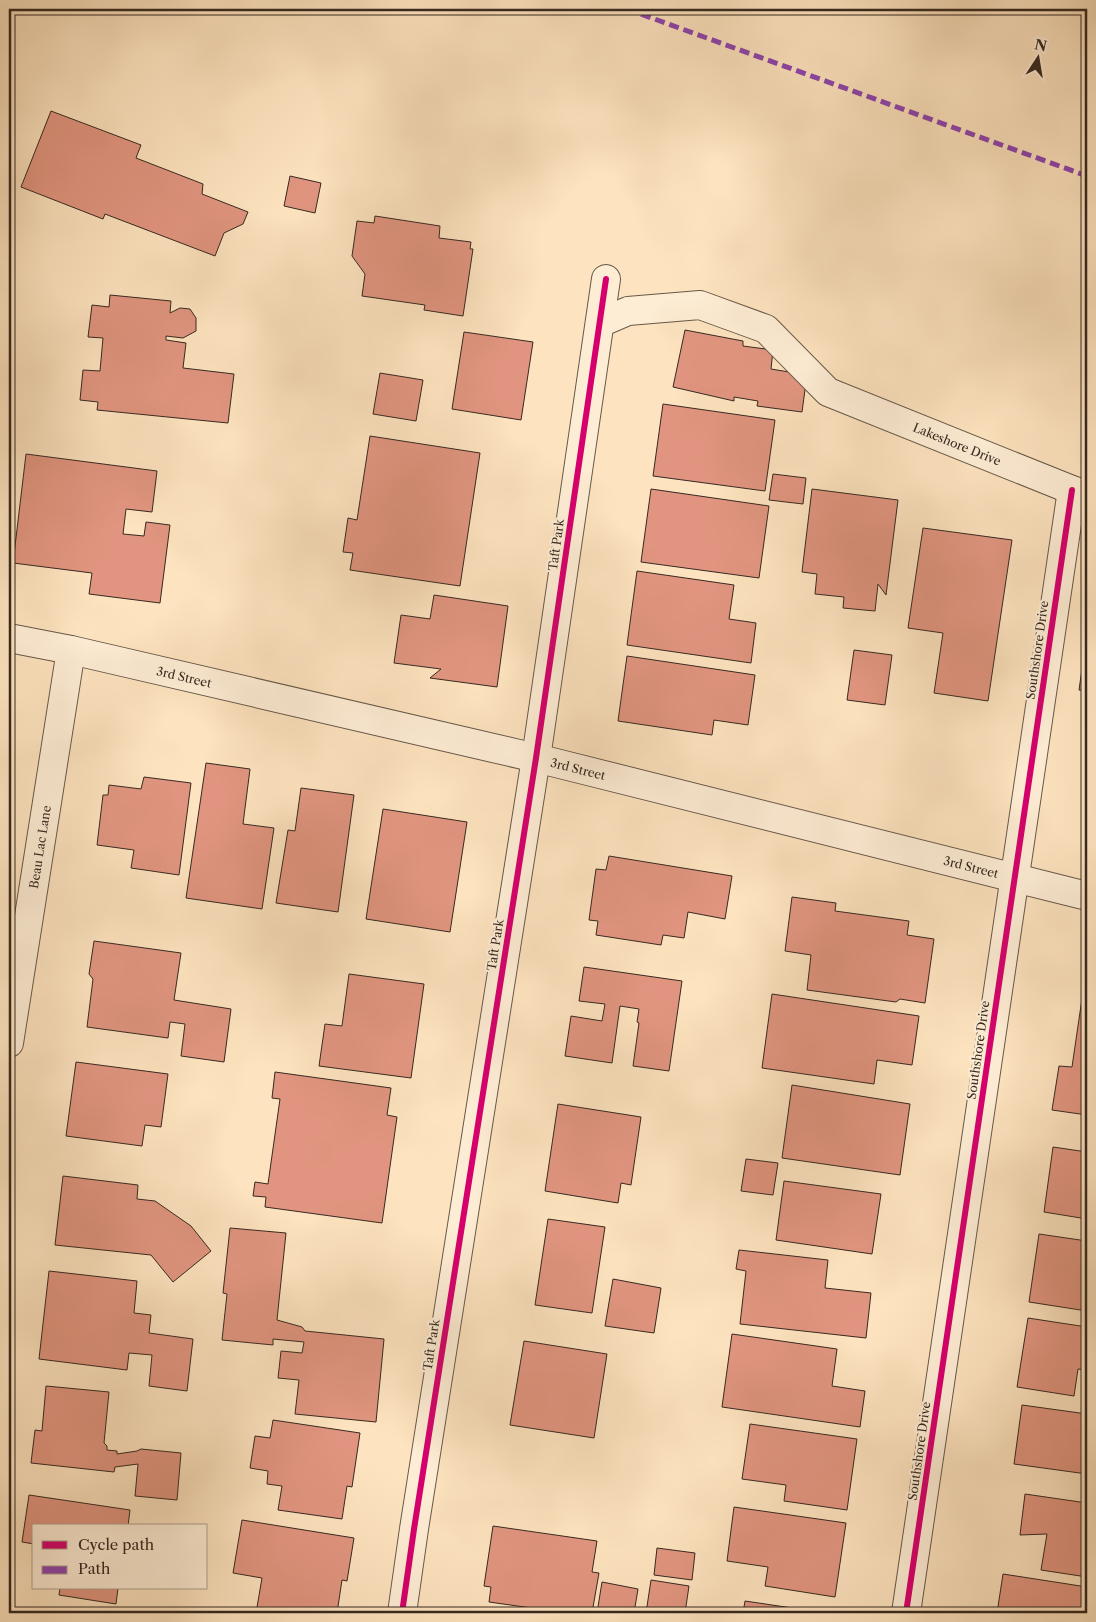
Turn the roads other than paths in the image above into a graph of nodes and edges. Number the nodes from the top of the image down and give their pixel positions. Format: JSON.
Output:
{"nodes":[{"id":1,"x":606,"y":279,"type":"dead end"},
{"id":2,"x":600,"y":323,"type":"junction"},
{"id":3,"x":1079,"y":492,"type":"edge"},
{"id":4,"x":9,"y":638,"type":"edge"},
{"id":5,"x":71,"y":650,"type":"junction"},
{"id":6,"x":536,"y":758,"type":"junction"},
{"id":7,"x":1015,"y":878,"type":"junction"},
{"id":8,"x":1087,"y":896,"type":"edge"},
{"id":9,"x":9,"y":1043,"type":"edge"},
{"id":10,"x":402,"y":1613,"type":"edge"},
{"id":11,"x":906,"y":1613,"type":"edge"}],
"edges":[{"from":1,"to":2,"type":"street","name":"Taft Park"},
{"from":2,"to":3,"type":"street","name":"Lakeshore Drive"},
{"from":2,"to":6,"type":"street","name":"Taft Park"},
{"from":3,"to":7,"type":"street","name":"Southshore Drive"},
{"from":4,"to":5,"type":"street","name":"3rd Street"},
{"from":5,"to":6,"type":"street","name":"3rd Street"},
{"from":5,"to":9,"type":"street","name":"Beau Lac Lane"},
{"from":6,"to":7,"type":"street","name":"3rd Street"},
{"from":6,"to":10,"type":"street","name":"Taft Park"},
{"from":7,"to":8,"type":"street","name":"3rd Street"},
{"from":7,"to":11,"type":"street","name":"Southshore Drive"}]}
